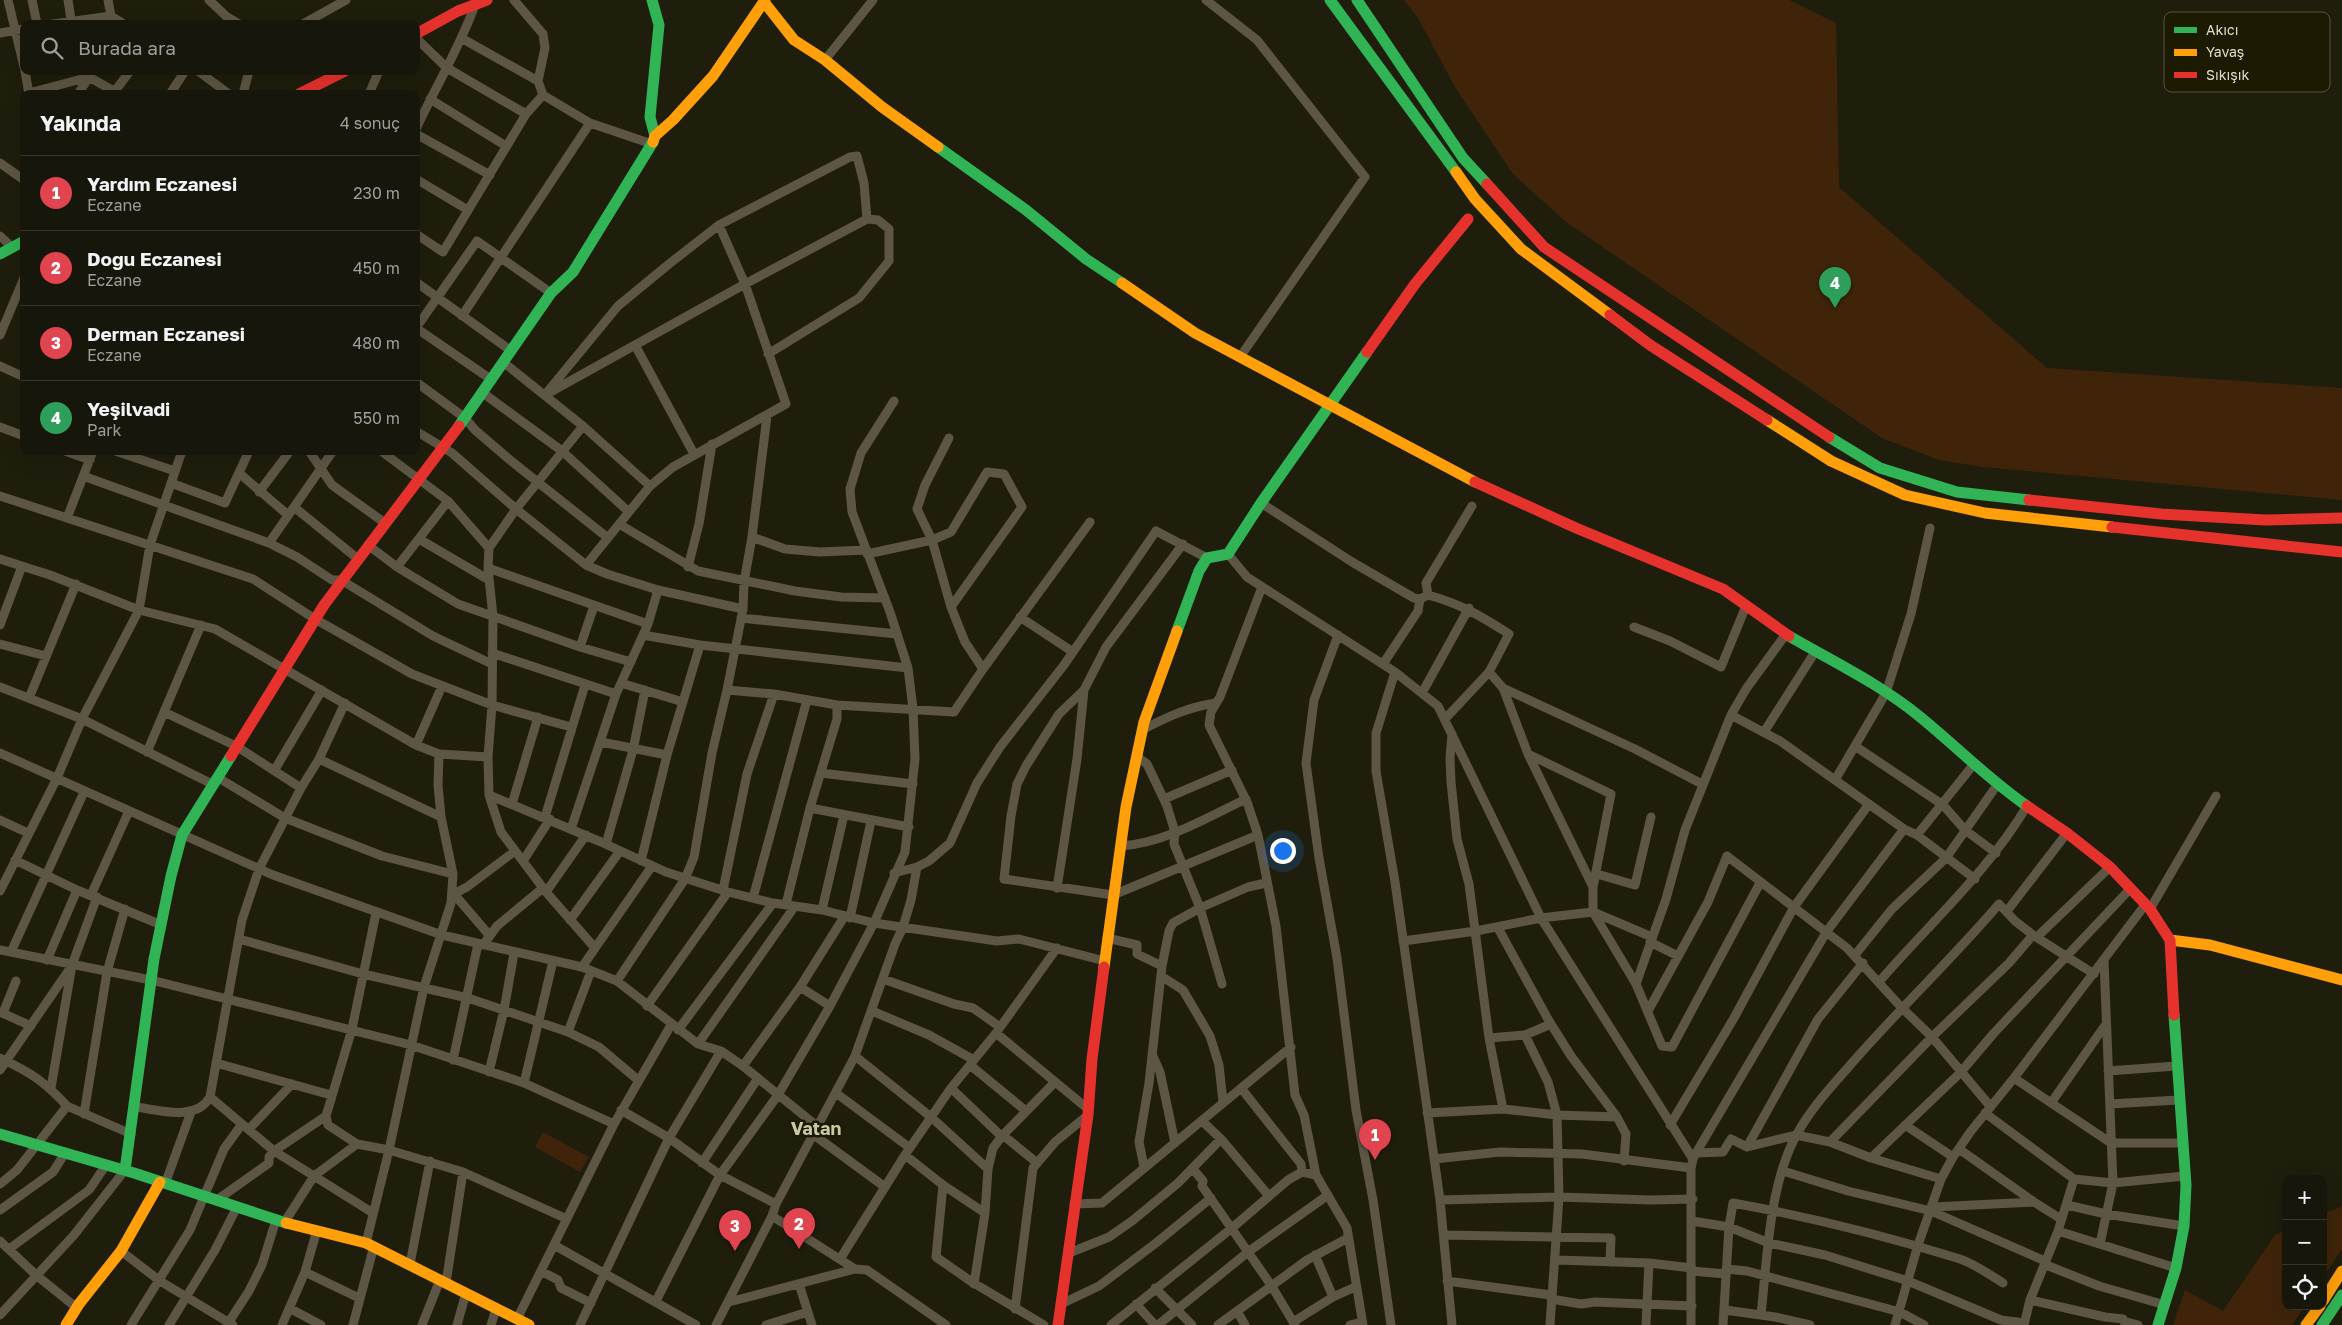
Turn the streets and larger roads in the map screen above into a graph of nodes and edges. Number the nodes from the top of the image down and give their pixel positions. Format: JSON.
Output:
{"nodes":[{"id":1,"x":8,"y":0,"type":"edge"},
{"id":2,"x":32,"y":0,"type":"edge"},
{"id":3,"x":68,"y":0,"type":"edge"},
{"id":4,"x":108,"y":0,"type":"edge"},
{"id":5,"x":209,"y":0,"type":"edge"},
{"id":6,"x":346,"y":0,"type":"edge"},
{"id":7,"x":488,"y":0,"type":"edge"},
{"id":8,"x":514,"y":0,"type":"edge"},
{"id":9,"x":652,"y":0,"type":"edge"},
{"id":10,"x":873,"y":0,"type":"edge"},
{"id":11,"x":1206,"y":0,"type":"edge"},
{"id":12,"x":1330,"y":0,"type":"edge"},
{"id":13,"x":1357,"y":0,"type":"edge"},
{"id":14,"x":764,"y":1,"type":"edge"},
{"id":15,"x":475,"y":5,"type":"junction"},
{"id":16,"x":111,"y":16,"type":"junction"},
{"id":17,"x":35,"y":20,"type":"edge"},
{"id":18,"x":72,"y":20,"type":"joint"},
{"id":19,"x":118,"y":20,"type":"edge"},
{"id":20,"x":232,"y":20,"type":"edge"},
{"id":21,"x":311,"y":20,"type":"edge"},
{"id":22,"x":20,"y":30,"type":"edge"},
{"id":23,"x":420,"y":32,"type":"edge"},
{"id":24,"x":0,"y":33,"type":"edge"},
{"id":25,"x":462,"y":40,"type":"junction"},
{"id":26,"x":420,"y":42,"type":"edge"},
{"id":27,"x":825,"y":60,"type":"junction"},
{"id":28,"x":448,"y":68,"type":"junction"},
{"id":29,"x":26,"y":75,"type":"edge"},
{"id":30,"x":128,"y":75,"type":"edge"},
{"id":31,"x":182,"y":75,"type":"edge"},
{"id":32,"x":203,"y":75,"type":"edge"},
{"id":33,"x":248,"y":75,"type":"edge"},
{"id":34,"x":337,"y":75,"type":"edge"},
{"id":35,"x":377,"y":75,"type":"edge"},
{"id":36,"x":89,"y":76,"type":"junction"},
{"id":37,"x":538,"y":81,"type":"junction"},
{"id":38,"x":28,"y":90,"type":"edge"},
{"id":39,"x":40,"y":90,"type":"edge"},
{"id":40,"x":80,"y":90,"type":"edge"},
{"id":41,"x":114,"y":90,"type":"edge"},
{"id":42,"x":118,"y":90,"type":"edge"},
{"id":43,"x":173,"y":90,"type":"edge"},
{"id":44,"x":224,"y":90,"type":"edge"},
{"id":45,"x":244,"y":90,"type":"edge"},
{"id":46,"x":307,"y":90,"type":"edge"},
{"id":47,"x":371,"y":90,"type":"edge"},
{"id":48,"x":543,"y":95,"type":"junction"},
{"id":49,"x":430,"y":98,"type":"junction"},
{"id":50,"x":526,"y":114,"type":"junction"},
{"id":51,"x":420,"y":120,"type":"edge"},
{"id":52,"x":590,"y":123,"type":"junction"},
{"id":53,"x":420,"y":136,"type":"edge"},
{"id":54,"x":653,"y":140,"type":"junction"},
{"id":55,"x":506,"y":146,"type":"junction"},
{"id":56,"x":0,"y":163,"type":"edge"},
{"id":57,"x":490,"y":174,"type":"junction"},
{"id":58,"x":20,"y":177,"type":"edge"},
{"id":59,"x":420,"y":181,"type":"edge"},
{"id":60,"x":468,"y":210,"type":"junction"},
{"id":61,"x":867,"y":219,"type":"junction"},
{"id":62,"x":1468,"y":219,"type":"dead end"},
{"id":63,"x":719,"y":225,"type":"junction"},
{"id":64,"x":0,"y":236,"type":"edge"},
{"id":65,"x":420,"y":237,"type":"edge"},
{"id":66,"x":20,"y":244,"type":"edge"},
{"id":67,"x":12,"y":247,"type":"junction"},
{"id":68,"x":0,"y":254,"type":"edge"},
{"id":69,"x":500,"y":256,"type":"junction"},
{"id":70,"x":745,"y":284,"type":"junction"},
{"id":71,"x":420,"y":285,"type":"edge"},
{"id":72,"x":20,"y":288,"type":"edge"},
{"id":73,"x":551,"y":294,"type":"junction"},
{"id":74,"x":437,"y":298,"type":"junction"},
{"id":75,"x":462,"y":316,"type":"junction"},
{"id":76,"x":420,"y":322,"type":"edge"},
{"id":77,"x":420,"y":331,"type":"edge"},
{"id":78,"x":0,"y":335,"type":"edge"},
{"id":79,"x":635,"y":345,"type":"junction"},
{"id":80,"x":510,"y":350,"type":"junction"},
{"id":81,"x":768,"y":354,"type":"junction"},
{"id":82,"x":1240,"y":357,"type":"junction"},
{"id":83,"x":503,"y":362,"type":"junction"},
{"id":84,"x":0,"y":366,"type":"edge"},
{"id":85,"x":20,"y":375,"type":"edge"},
{"id":86,"x":492,"y":380,"type":"junction"},
{"id":87,"x":420,"y":385,"type":"edge"},
{"id":88,"x":483,"y":393,"type":"junction"},
{"id":89,"x":545,"y":395,"type":"junction"},
{"id":90,"x":894,"y":401,"type":"dead end"},
{"id":91,"x":1329,"y":406,"type":"junction"},
{"id":92,"x":767,"y":416,"type":"junction"},
{"id":93,"x":465,"y":418,"type":"junction"},
{"id":94,"x":583,"y":426,"type":"junction"},
{"id":95,"x":0,"y":427,"type":"edge"},
{"id":96,"x":420,"y":433,"type":"edge"},
{"id":97,"x":20,"y":434,"type":"edge"},
{"id":98,"x":949,"y":438,"type":"dead end"},
{"id":99,"x":712,"y":444,"type":"junction"},
{"id":100,"x":444,"y":448,"type":"junction"},
{"id":101,"x":562,"y":451,"type":"junction"},
{"id":102,"x":694,"y":454,"type":"junction"},
{"id":103,"x":127,"y":455,"type":"edge"},
{"id":104,"x":181,"y":455,"type":"edge"},
{"id":105,"x":247,"y":455,"type":"edge"},
{"id":106,"x":287,"y":455,"type":"edge"},
{"id":107,"x":312,"y":455,"type":"edge"},
{"id":108,"x":330,"y":455,"type":"edge"},
{"id":109,"x":387,"y":455,"type":"edge"},
{"id":110,"x":91,"y":456,"type":"edge"},
{"id":111,"x":322,"y":468,"type":"junction"},
{"id":112,"x":175,"y":471,"type":"junction"},
{"id":113,"x":239,"y":473,"type":"junction"},
{"id":114,"x":83,"y":476,"type":"junction"},
{"id":115,"x":419,"y":479,"type":"junction"},
{"id":116,"x":538,"y":482,"type":"junction"},
{"id":117,"x":171,"y":483,"type":"junction"},
{"id":118,"x":650,"y":486,"type":"junction"},
{"id":119,"x":259,"y":492,"type":"junction"},
{"id":120,"x":0,"y":496,"type":"edge"},
{"id":121,"x":448,"y":501,"type":"junction"},
{"id":122,"x":1261,"y":503,"type":"junction"},
{"id":123,"x":164,"y":505,"type":"junction"},
{"id":124,"x":1472,"y":506,"type":"dead end"},
{"id":125,"x":294,"y":507,"type":"junction"},
{"id":126,"x":516,"y":509,"type":"junction"},
{"id":127,"x":629,"y":512,"type":"junction"},
{"id":128,"x":288,"y":515,"type":"junction"},
{"id":129,"x":66,"y":518,"type":"junction"},
{"id":130,"x":2342,"y":518,"type":"edge"},
{"id":131,"x":1090,"y":522,"type":"dead end"},
{"id":132,"x":385,"y":523,"type":"junction"},
{"id":133,"x":620,"y":524,"type":"junction"},
{"id":134,"x":1930,"y":528,"type":"dead end"},
{"id":135,"x":752,"y":537,"type":"junction"},
{"id":136,"x":608,"y":538,"type":"junction"},
{"id":137,"x":419,"y":540,"type":"junction"},
{"id":138,"x":932,"y":540,"type":"junction"},
{"id":139,"x":269,"y":543,"type":"junction"},
{"id":140,"x":1183,"y":544,"type":"junction"},
{"id":141,"x":150,"y":545,"type":"junction"},
{"id":142,"x":368,"y":545,"type":"junction"},
{"id":143,"x":489,"y":548,"type":"junction"},
{"id":144,"x":866,"y":552,"type":"junction"},
{"id":145,"x":2342,"y":552,"type":"edge"},
{"id":146,"x":1228,"y":554,"type":"junction"},
{"id":147,"x":1207,"y":558,"type":"junction"},
{"id":148,"x":0,"y":559,"type":"edge"},
{"id":149,"x":358,"y":559,"type":"junction"},
{"id":150,"x":586,"y":565,"type":"junction"},
{"id":151,"x":22,"y":566,"type":"junction"},
{"id":152,"x":397,"y":567,"type":"junction"},
{"id":153,"x":688,"y":567,"type":"junction"},
{"id":154,"x":488,"y":568,"type":"junction"},
{"id":155,"x":341,"y":580,"type":"junction"},
{"id":156,"x":489,"y":580,"type":"junction"},
{"id":157,"x":744,"y":582,"type":"junction"},
{"id":158,"x":76,"y":584,"type":"junction"},
{"id":159,"x":1262,"y":587,"type":"junction"},
{"id":160,"x":658,"y":590,"type":"junction"},
{"id":161,"x":1424,"y":597,"type":"junction"},
{"id":162,"x":884,"y":598,"type":"junction"},
{"id":163,"x":594,"y":606,"type":"junction"},
{"id":164,"x":1746,"y":606,"type":"junction"},
{"id":165,"x":951,"y":607,"type":"junction"},
{"id":166,"x":1469,"y":608,"type":"junction"},
{"id":167,"x":139,"y":610,"type":"junction"},
{"id":168,"x":742,"y":613,"type":"junction"},
{"id":169,"x":493,"y":617,"type":"junction"},
{"id":170,"x":1020,"y":617,"type":"junction"},
{"id":171,"x":316,"y":619,"type":"junction"},
{"id":172,"x":648,"y":624,"type":"junction"},
{"id":173,"x":0,"y":625,"type":"edge"},
{"id":174,"x":201,"y":625,"type":"junction"},
{"id":175,"x":1634,"y":627,"type":"dead end"},
{"id":176,"x":897,"y":634,"type":"junction"},
{"id":177,"x":1786,"y":634,"type":"junction"},
{"id":178,"x":643,"y":635,"type":"junction"},
{"id":179,"x":1338,"y":635,"type":"junction"},
{"id":180,"x":0,"y":644,"type":"edge"},
{"id":181,"x":700,"y":645,"type":"junction"},
{"id":182,"x":580,"y":647,"type":"junction"},
{"id":183,"x":735,"y":649,"type":"junction"},
{"id":184,"x":1073,"y":652,"type":"junction"},
{"id":185,"x":1815,"y":652,"type":"junction"},
{"id":186,"x":492,"y":653,"type":"junction"},
{"id":187,"x":46,"y":656,"type":"junction"},
{"id":188,"x":631,"y":662,"type":"junction"},
{"id":189,"x":492,"y":664,"type":"junction"},
{"id":190,"x":1383,"y":664,"type":"junction"},
{"id":191,"x":284,"y":668,"type":"junction"},
{"id":192,"x":908,"y":668,"type":"junction"},
{"id":193,"x":982,"y":668,"type":"junction"},
{"id":194,"x":1395,"y":672,"type":"junction"},
{"id":195,"x":1489,"y":672,"type":"junction"},
{"id":196,"x":621,"y":683,"type":"junction"},
{"id":197,"x":585,"y":685,"type":"junction"},
{"id":198,"x":442,"y":686,"type":"junction"},
{"id":199,"x":0,"y":687,"type":"edge"},
{"id":200,"x":1503,"y":688,"type":"junction"},
{"id":201,"x":322,"y":690,"type":"junction"},
{"id":202,"x":645,"y":690,"type":"junction"},
{"id":203,"x":727,"y":690,"type":"junction"},
{"id":204,"x":1084,"y":690,"type":"junction"},
{"id":205,"x":1422,"y":693,"type":"junction"},
{"id":206,"x":1886,"y":693,"type":"junction"},
{"id":207,"x":616,"y":694,"type":"junction"},
{"id":208,"x":774,"y":694,"type":"junction"},
{"id":209,"x":29,"y":698,"type":"junction"},
{"id":210,"x":807,"y":700,"type":"junction"},
{"id":211,"x":683,"y":702,"type":"junction"},
{"id":212,"x":345,"y":703,"type":"junction"},
{"id":213,"x":1216,"y":703,"type":"junction"},
{"id":214,"x":492,"y":705,"type":"junction"},
{"id":215,"x":837,"y":706,"type":"junction"},
{"id":216,"x":913,"y":709,"type":"junction"},
{"id":217,"x":164,"y":712,"type":"junction"},
{"id":218,"x":1731,"y":715,"type":"junction"},
{"id":219,"x":538,"y":717,"type":"junction"},
{"id":220,"x":82,"y":719,"type":"junction"},
{"id":221,"x":1445,"y":719,"type":"junction"},
{"id":222,"x":571,"y":727,"type":"junction"},
{"id":223,"x":1142,"y":730,"type":"junction"},
{"id":224,"x":1764,"y":732,"type":"junction"},
{"id":225,"x":1452,"y":734,"type":"junction"},
{"id":226,"x":601,"y":742,"type":"junction"},
{"id":227,"x":416,"y":745,"type":"junction"},
{"id":228,"x":236,"y":746,"type":"junction"},
{"id":229,"x":1855,"y":746,"type":"junction"},
{"id":230,"x":633,"y":750,"type":"junction"},
{"id":231,"x":147,"y":752,"type":"junction"},
{"id":232,"x":0,"y":753,"type":"edge"},
{"id":233,"x":440,"y":754,"type":"junction"},
{"id":234,"x":1528,"y":754,"type":"junction"},
{"id":235,"x":667,"y":755,"type":"junction"},
{"id":236,"x":1136,"y":756,"type":"junction"},
{"id":237,"x":488,"y":757,"type":"junction"},
{"id":238,"x":319,"y":759,"type":"junction"},
{"id":239,"x":1974,"y":764,"type":"junction"},
{"id":240,"x":1232,"y":770,"type":"junction"},
{"id":241,"x":274,"y":771,"type":"junction"},
{"id":242,"x":821,"y":773,"type":"junction"},
{"id":243,"x":57,"y":778,"type":"junction"},
{"id":244,"x":215,"y":780,"type":"junction"},
{"id":245,"x":1835,"y":780,"type":"junction"},
{"id":246,"x":913,"y":784,"type":"junction"},
{"id":247,"x":1702,"y":784,"type":"junction"},
{"id":248,"x":1997,"y":785,"type":"junction"},
{"id":249,"x":300,"y":788,"type":"junction"},
{"id":250,"x":84,"y":792,"type":"junction"},
{"id":251,"x":489,"y":795,"type":"junction"},
{"id":252,"x":2216,"y":796,"type":"dead end"},
{"id":253,"x":1164,"y":799,"type":"junction"},
{"id":254,"x":1246,"y":799,"type":"junction"},
{"id":255,"x":512,"y":804,"type":"junction"},
{"id":256,"x":1869,"y":804,"type":"junction"},
{"id":257,"x":1943,"y":805,"type":"junction"},
{"id":258,"x":2027,"y":806,"type":"junction"},
{"id":259,"x":810,"y":808,"type":"junction"},
{"id":260,"x":129,"y":811,"type":"junction"},
{"id":261,"x":844,"y":814,"type":"junction"},
{"id":262,"x":441,"y":817,"type":"junction"},
{"id":263,"x":1652,"y":817,"type":"dead end"},
{"id":264,"x":285,"y":818,"type":"junction"},
{"id":265,"x":547,"y":818,"type":"junction"},
{"id":266,"x":0,"y":820,"type":"edge"},
{"id":267,"x":871,"y":821,"type":"junction"},
{"id":268,"x":909,"y":827,"type":"junction"},
{"id":269,"x":571,"y":828,"type":"junction"},
{"id":270,"x":1904,"y":829,"type":"junction"},
{"id":271,"x":1965,"y":830,"type":"junction"},
{"id":272,"x":1175,"y":832,"type":"junction"},
{"id":273,"x":28,"y":833,"type":"junction"},
{"id":274,"x":2067,"y":833,"type":"junction"},
{"id":275,"x":182,"y":835,"type":"junction"},
{"id":276,"x":586,"y":835,"type":"junction"},
{"id":277,"x":1258,"y":835,"type":"junction"},
{"id":278,"x":1917,"y":835,"type":"junction"},
{"id":279,"x":606,"y":844,"type":"junction"},
{"id":280,"x":1121,"y":846,"type":"junction"},
{"id":281,"x":515,"y":851,"type":"junction"},
{"id":282,"x":620,"y":851,"type":"junction"},
{"id":283,"x":1996,"y":853,"type":"junction"},
{"id":284,"x":1946,"y":858,"type":"junction"},
{"id":285,"x":15,"y":860,"type":"junction"},
{"id":286,"x":641,"y":861,"type":"junction"},
{"id":287,"x":523,"y":862,"type":"junction"},
{"id":288,"x":652,"y":866,"type":"junction"},
{"id":289,"x":1183,"y":867,"type":"junction"},
{"id":290,"x":2110,"y":867,"type":"junction"},
{"id":291,"x":917,"y":868,"type":"junction"},
{"id":292,"x":258,"y":869,"type":"junction"},
{"id":293,"x":453,"y":874,"type":"junction"},
{"id":294,"x":894,"y":874,"type":"junction"},
{"id":295,"x":1597,"y":874,"type":"junction"},
{"id":296,"x":47,"y":876,"type":"junction"},
{"id":297,"x":685,"y":879,"type":"junction"},
{"id":298,"x":1975,"y":879,"type":"junction"},
{"id":299,"x":1266,"y":883,"type":"junction"},
{"id":300,"x":1760,"y":883,"type":"junction"},
{"id":301,"x":1594,"y":887,"type":"junction"},
{"id":302,"x":1057,"y":888,"type":"junction"},
{"id":303,"x":2132,"y":888,"type":"junction"},
{"id":304,"x":77,"y":890,"type":"junction"},
{"id":305,"x":545,"y":890,"type":"junction"},
{"id":306,"x":0,"y":891,"type":"edge"},
{"id":307,"x":725,"y":891,"type":"junction"},
{"id":308,"x":453,"y":895,"type":"junction"},
{"id":309,"x":1113,"y":895,"type":"junction"},
{"id":310,"x":94,"y":896,"type":"junction"},
{"id":311,"x":752,"y":898,"type":"junction"},
{"id":312,"x":773,"y":902,"type":"junction"},
{"id":313,"x":790,"y":905,"type":"junction"},
{"id":314,"x":1794,"y":907,"type":"junction"},
{"id":315,"x":2148,"y":907,"type":"junction"},
{"id":316,"x":1200,"y":908,"type":"junction"},
{"id":317,"x":125,"y":909,"type":"junction"},
{"id":318,"x":822,"y":910,"type":"junction"},
{"id":319,"x":1593,"y":912,"type":"junction"},
{"id":320,"x":2007,"y":912,"type":"junction"},
{"id":321,"x":376,"y":913,"type":"junction"},
{"id":322,"x":847,"y":917,"type":"junction"},
{"id":323,"x":1541,"y":918,"type":"junction"},
{"id":324,"x":570,"y":920,"type":"junction"},
{"id":325,"x":874,"y":923,"type":"junction"},
{"id":326,"x":159,"y":924,"type":"junction"},
{"id":327,"x":903,"y":928,"type":"junction"},
{"id":328,"x":1498,"y":928,"type":"junction"},
{"id":329,"x":1827,"y":931,"type":"junction"},
{"id":330,"x":1476,"y":932,"type":"junction"},
{"id":331,"x":442,"y":935,"type":"junction"},
{"id":332,"x":490,"y":936,"type":"junction"},
{"id":333,"x":2035,"y":936,"type":"junction"},
{"id":334,"x":1108,"y":938,"type":"junction"},
{"id":335,"x":239,"y":939,"type":"junction"},
{"id":336,"x":1403,"y":940,"type":"junction"},
{"id":337,"x":1651,"y":940,"type":"junction"},
{"id":338,"x":2170,"y":940,"type":"junction"},
{"id":339,"x":480,"y":944,"type":"junction"},
{"id":340,"x":595,"y":948,"type":"junction"},
{"id":341,"x":1057,"y":948,"type":"junction"},
{"id":342,"x":0,"y":950,"type":"edge"},
{"id":343,"x":11,"y":952,"type":"junction"},
{"id":344,"x":514,"y":953,"type":"junction"},
{"id":345,"x":1855,"y":955,"type":"junction"},
{"id":346,"x":2066,"y":955,"type":"junction"},
{"id":347,"x":1678,"y":956,"type":"junction"},
{"id":348,"x":47,"y":960,"type":"junction"},
{"id":349,"x":1105,"y":960,"type":"junction"},
{"id":350,"x":553,"y":961,"type":"junction"},
{"id":351,"x":2104,"y":961,"type":"junction"},
{"id":352,"x":1863,"y":963,"type":"junction"},
{"id":353,"x":72,"y":965,"type":"junction"},
{"id":354,"x":1162,"y":966,"type":"junction"},
{"id":355,"x":582,"y":967,"type":"junction"},
{"id":356,"x":591,"y":971,"type":"junction"},
{"id":357,"x":107,"y":972,"type":"junction"},
{"id":358,"x":363,"y":974,"type":"junction"},
{"id":359,"x":2094,"y":974,"type":"junction"},
{"id":360,"x":1161,"y":976,"type":"junction"},
{"id":361,"x":883,"y":979,"type":"junction"},
{"id":362,"x":151,"y":980,"type":"junction"},
{"id":363,"x":2342,"y":980,"type":"edge"},
{"id":364,"x":16,"y":981,"type":"dead end"},
{"id":365,"x":616,"y":981,"type":"junction"},
{"id":366,"x":1879,"y":982,"type":"junction"},
{"id":367,"x":1222,"y":984,"type":"dead end"},
{"id":368,"x":1636,"y":984,"type":"junction"},
{"id":369,"x":800,"y":987,"type":"junction"},
{"id":370,"x":424,"y":988,"type":"junction"},
{"id":371,"x":228,"y":998,"type":"junction"},
{"id":372,"x":468,"y":998,"type":"junction"},
{"id":373,"x":647,"y":1006,"type":"junction"},
{"id":374,"x":830,"y":1006,"type":"junction"},
{"id":375,"x":1902,"y":1008,"type":"junction"},
{"id":376,"x":504,"y":1010,"type":"junction"},
{"id":377,"x":872,"y":1011,"type":"junction"},
{"id":378,"x":1648,"y":1011,"type":"junction"},
{"id":379,"x":1,"y":1012,"type":"edge"},
{"id":380,"x":538,"y":1021,"type":"junction"},
{"id":381,"x":1551,"y":1024,"type":"junction"},
{"id":382,"x":2106,"y":1024,"type":"junction"},
{"id":383,"x":30,"y":1026,"type":"junction"},
{"id":384,"x":675,"y":1027,"type":"junction"},
{"id":385,"x":352,"y":1029,"type":"junction"},
{"id":386,"x":998,"y":1030,"type":"junction"},
{"id":387,"x":568,"y":1032,"type":"junction"},
{"id":388,"x":1525,"y":1035,"type":"junction"},
{"id":389,"x":1932,"y":1037,"type":"junction"},
{"id":390,"x":1489,"y":1038,"type":"junction"},
{"id":391,"x":698,"y":1044,"type":"junction"},
{"id":392,"x":411,"y":1045,"type":"junction"},
{"id":393,"x":1291,"y":1047,"type":"junction"},
{"id":394,"x":721,"y":1051,"type":"junction"},
{"id":395,"x":1152,"y":1052,"type":"junction"},
{"id":396,"x":855,"y":1056,"type":"junction"},
{"id":397,"x":4,"y":1060,"type":"edge"},
{"id":398,"x":454,"y":1060,"type":"junction"},
{"id":399,"x":216,"y":1062,"type":"junction"},
{"id":400,"x":972,"y":1062,"type":"junction"},
{"id":401,"x":744,"y":1066,"type":"junction"},
{"id":402,"x":2176,"y":1066,"type":"junction"},
{"id":403,"x":0,"y":1070,"type":"edge"},
{"id":404,"x":2108,"y":1071,"type":"junction"},
{"id":405,"x":489,"y":1072,"type":"junction"},
{"id":406,"x":1960,"y":1072,"type":"junction"},
{"id":407,"x":758,"y":1078,"type":"junction"},
{"id":408,"x":2014,"y":1078,"type":"junction"},
{"id":409,"x":638,"y":1080,"type":"junction"},
{"id":410,"x":1055,"y":1082,"type":"junction"},
{"id":411,"x":524,"y":1083,"type":"junction"},
{"id":412,"x":292,"y":1084,"type":"junction"},
{"id":413,"x":50,"y":1088,"type":"junction"},
{"id":414,"x":952,"y":1088,"type":"junction"},
{"id":415,"x":1241,"y":1088,"type":"junction"},
{"id":416,"x":836,"y":1093,"type":"junction"},
{"id":417,"x":331,"y":1095,"type":"junction"},
{"id":418,"x":778,"y":1095,"type":"junction"},
{"id":419,"x":210,"y":1096,"type":"junction"},
{"id":420,"x":2178,"y":1100,"type":"junction"},
{"id":421,"x":1223,"y":1102,"type":"junction"},
{"id":422,"x":2051,"y":1103,"type":"junction"},
{"id":423,"x":2110,"y":1104,"type":"junction"},
{"id":424,"x":66,"y":1106,"type":"junction"},
{"id":425,"x":136,"y":1107,"type":"junction"},
{"id":426,"x":1503,"y":1109,"type":"junction"},
{"id":427,"x":621,"y":1110,"type":"junction"},
{"id":428,"x":1988,"y":1110,"type":"junction"},
{"id":429,"x":191,"y":1112,"type":"junction"},
{"id":430,"x":1026,"y":1112,"type":"junction"},
{"id":431,"x":1088,"y":1112,"type":"junction"},
{"id":432,"x":1427,"y":1113,"type":"junction"},
{"id":433,"x":84,"y":1114,"type":"junction"},
{"id":434,"x":1557,"y":1115,"type":"junction"},
{"id":435,"x":326,"y":1116,"type":"junction"},
{"id":436,"x":932,"y":1117,"type":"junction"},
{"id":437,"x":1617,"y":1117,"type":"junction"},
{"id":438,"x":1202,"y":1121,"type":"junction"},
{"id":439,"x":614,"y":1124,"type":"junction"},
{"id":440,"x":1670,"y":1124,"type":"junction"},
{"id":441,"x":1905,"y":1126,"type":"junction"},
{"id":442,"x":246,"y":1127,"type":"junction"},
{"id":443,"x":816,"y":1131,"type":"junction"},
{"id":444,"x":0,"y":1134,"type":"edge"},
{"id":445,"x":131,"y":1134,"type":"junction"},
{"id":446,"x":1796,"y":1135,"type":"junction"},
{"id":447,"x":1002,"y":1136,"type":"junction"},
{"id":448,"x":669,"y":1138,"type":"junction"},
{"id":449,"x":1221,"y":1139,"type":"junction"},
{"id":450,"x":1830,"y":1142,"type":"junction"},
{"id":451,"x":1175,"y":1143,"type":"junction"},
{"id":452,"x":2182,"y":1143,"type":"junction"},
{"id":453,"x":357,"y":1144,"type":"junction"},
{"id":454,"x":2111,"y":1144,"type":"junction"},
{"id":455,"x":38,"y":1145,"type":"junction"},
{"id":456,"x":1747,"y":1146,"type":"junction"},
{"id":457,"x":389,"y":1150,"type":"junction"},
{"id":458,"x":274,"y":1151,"type":"junction"},
{"id":459,"x":908,"y":1151,"type":"junction"},
{"id":460,"x":65,"y":1153,"type":"junction"},
{"id":461,"x":1956,"y":1153,"type":"junction"},
{"id":462,"x":1557,"y":1154,"type":"junction"},
{"id":463,"x":1871,"y":1158,"type":"junction"},
{"id":464,"x":1434,"y":1159,"type":"junction"},
{"id":465,"x":1693,"y":1160,"type":"junction"},
{"id":466,"x":430,"y":1161,"type":"junction"},
{"id":467,"x":1624,"y":1161,"type":"junction"},
{"id":468,"x":1036,"y":1162,"type":"junction"},
{"id":469,"x":702,"y":1163,"type":"junction"},
{"id":470,"x":106,"y":1165,"type":"junction"},
{"id":471,"x":1144,"y":1167,"type":"junction"},
{"id":472,"x":1193,"y":1169,"type":"junction"},
{"id":473,"x":126,"y":1170,"type":"junction"},
{"id":474,"x":988,"y":1170,"type":"junction"},
{"id":475,"x":1783,"y":1171,"type":"junction"},
{"id":476,"x":463,"y":1172,"type":"junction"},
{"id":477,"x":1302,"y":1172,"type":"junction"},
{"id":478,"x":720,"y":1174,"type":"junction"},
{"id":479,"x":1316,"y":1175,"type":"junction"},
{"id":480,"x":314,"y":1176,"type":"junction"},
{"id":481,"x":2185,"y":1176,"type":"junction"},
{"id":482,"x":1941,"y":1179,"type":"junction"},
{"id":483,"x":2074,"y":1179,"type":"junction"},
{"id":484,"x":162,"y":1183,"type":"junction"},
{"id":485,"x":2113,"y":1183,"type":"junction"},
{"id":486,"x":0,"y":1184,"type":"edge"},
{"id":487,"x":943,"y":1185,"type":"junction"},
{"id":488,"x":885,"y":1187,"type":"junction"},
{"id":489,"x":1328,"y":1195,"type":"junction"},
{"id":490,"x":1270,"y":1196,"type":"junction"},
{"id":491,"x":1559,"y":1196,"type":"junction"},
{"id":492,"x":205,"y":1197,"type":"junction"},
{"id":493,"x":1211,"y":1198,"type":"junction"},
{"id":494,"x":1693,"y":1199,"type":"junction"},
{"id":495,"x":218,"y":1200,"type":"junction"},
{"id":496,"x":1440,"y":1200,"type":"junction"},
{"id":497,"x":2034,"y":1202,"type":"junction"},
{"id":498,"x":776,"y":1204,"type":"junction"},
{"id":499,"x":1074,"y":1204,"type":"junction"},
{"id":500,"x":2067,"y":1206,"type":"junction"},
{"id":501,"x":237,"y":1207,"type":"junction"},
{"id":502,"x":1932,"y":1209,"type":"junction"},
{"id":503,"x":0,"y":1210,"type":"edge"},
{"id":504,"x":1773,"y":1210,"type":"junction"},
{"id":505,"x":373,"y":1213,"type":"junction"},
{"id":506,"x":985,"y":1213,"type":"junction"},
{"id":507,"x":2106,"y":1214,"type":"junction"},
{"id":508,"x":772,"y":1216,"type":"junction"},
{"id":509,"x":567,"y":1219,"type":"junction"},
{"id":510,"x":2061,"y":1219,"type":"junction"},
{"id":511,"x":1692,"y":1220,"type":"junction"},
{"id":512,"x":280,"y":1222,"type":"junction"},
{"id":513,"x":2184,"y":1226,"type":"junction"},
{"id":514,"x":1729,"y":1227,"type":"junction"},
{"id":515,"x":1232,"y":1228,"type":"junction"},
{"id":516,"x":317,"y":1230,"type":"junction"},
{"id":517,"x":2058,"y":1232,"type":"junction"},
{"id":518,"x":1444,"y":1235,"type":"junction"},
{"id":519,"x":1558,"y":1237,"type":"junction"},
{"id":520,"x":1348,"y":1238,"type":"junction"},
{"id":521,"x":0,"y":1241,"type":"edge"},
{"id":522,"x":1769,"y":1243,"type":"junction"},
{"id":523,"x":2100,"y":1244,"type":"junction"},
{"id":524,"x":370,"y":1245,"type":"junction"},
{"id":525,"x":554,"y":1245,"type":"junction"},
{"id":526,"x":1918,"y":1245,"type":"junction"},
{"id":527,"x":9,"y":1249,"type":"junction"},
{"id":528,"x":121,"y":1250,"type":"junction"},
{"id":529,"x":1248,"y":1252,"type":"junction"},
{"id":530,"x":1070,"y":1253,"type":"junction"},
{"id":531,"x":1315,"y":1255,"type":"junction"},
{"id":532,"x":840,"y":1259,"type":"junction"},
{"id":533,"x":1556,"y":1260,"type":"junction"},
{"id":534,"x":1610,"y":1262,"type":"junction"},
{"id":535,"x":1649,"y":1263,"type":"junction"},
{"id":536,"x":2045,"y":1263,"type":"junction"},
{"id":537,"x":410,"y":1264,"type":"junction"},
{"id":538,"x":2176,"y":1268,"type":"junction"},
{"id":539,"x":855,"y":1269,"type":"junction"},
{"id":540,"x":541,"y":1270,"type":"junction"},
{"id":541,"x":1692,"y":1270,"type":"junction"},
{"id":542,"x":2342,"y":1271,"type":"edge"},
{"id":543,"x":305,"y":1272,"type":"junction"},
{"id":544,"x":1726,"y":1272,"type":"junction"},
{"id":545,"x":36,"y":1275,"type":"junction"},
{"id":546,"x":605,"y":1276,"type":"junction"},
{"id":547,"x":1765,"y":1276,"type":"junction"},
{"id":548,"x":160,"y":1281,"type":"junction"},
{"id":549,"x":443,"y":1281,"type":"junction"},
{"id":550,"x":1447,"y":1281,"type":"junction"},
{"id":551,"x":1908,"y":1281,"type":"junction"},
{"id":552,"x":2003,"y":1283,"type":"dead end"},
{"id":553,"x":799,"y":1284,"type":"junction"},
{"id":554,"x":974,"y":1284,"type":"junction"},
{"id":555,"x":1271,"y":1285,"type":"junction"},
{"id":556,"x":1355,"y":1287,"type":"junction"},
{"id":557,"x":1155,"y":1288,"type":"junction"},
{"id":558,"x":466,"y":1293,"type":"junction"},
{"id":559,"x":2327,"y":1295,"type":"edge"},
{"id":560,"x":2342,"y":1295,"type":"edge"},
{"id":561,"x":1333,"y":1297,"type":"junction"},
{"id":562,"x":1551,"y":1297,"type":"junction"},
{"id":563,"x":186,"y":1298,"type":"junction"},
{"id":564,"x":359,"y":1298,"type":"junction"},
{"id":565,"x":2030,"y":1300,"type":"junction"},
{"id":566,"x":656,"y":1301,"type":"junction"},
{"id":567,"x":729,"y":1302,"type":"junction"},
{"id":568,"x":591,"y":1303,"type":"junction"},
{"id":569,"x":1061,"y":1304,"type":"junction"},
{"id":570,"x":1136,"y":1304,"type":"junction"},
{"id":571,"x":1648,"y":1304,"type":"junction"},
{"id":572,"x":2165,"y":1305,"type":"junction"},
{"id":573,"x":1692,"y":1306,"type":"junction"},
{"id":574,"x":76,"y":1308,"type":"junction"},
{"id":575,"x":289,"y":1308,"type":"junction"},
{"id":576,"x":496,"y":1308,"type":"junction"},
{"id":577,"x":1015,"y":1309,"type":"junction"},
{"id":578,"x":1176,"y":1309,"type":"junction"},
{"id":579,"x":1725,"y":1310,"type":"junction"},
{"id":580,"x":2317,"y":1310,"type":"edge"},
{"id":581,"x":1236,"y":1311,"type":"junction"},
{"id":582,"x":808,"y":1312,"type":"junction"},
{"id":583,"x":1900,"y":1312,"type":"junction"},
{"id":584,"x":0,"y":1315,"type":"edge"},
{"id":585,"x":1761,"y":1315,"type":"junction"},
{"id":586,"x":517,"y":1319,"type":"junction"},
{"id":587,"x":1294,"y":1323,"type":"edge"},
{"id":588,"x":1362,"y":1323,"type":"edge"},
{"id":589,"x":2327,"y":1323,"type":"edge"},
{"id":590,"x":230,"y":1324,"type":"edge"},
{"id":591,"x":2024,"y":1324,"type":"edge"},
{"id":592,"x":66,"y":1325,"type":"edge"},
{"id":593,"x":131,"y":1325,"type":"edge"},
{"id":594,"x":169,"y":1325,"type":"edge"},
{"id":595,"x":282,"y":1325,"type":"edge"},
{"id":596,"x":321,"y":1325,"type":"edge"},
{"id":597,"x":352,"y":1325,"type":"edge"},
{"id":598,"x":422,"y":1325,"type":"edge"},
{"id":599,"x":457,"y":1325,"type":"edge"},
{"id":600,"x":491,"y":1325,"type":"edge"},
{"id":601,"x":529,"y":1325,"type":"edge"},
{"id":602,"x":580,"y":1325,"type":"edge"},
{"id":603,"x":696,"y":1325,"type":"edge"},
{"id":604,"x":716,"y":1325,"type":"edge"},
{"id":605,"x":766,"y":1325,"type":"edge"},
{"id":606,"x":812,"y":1325,"type":"edge"},
{"id":607,"x":946,"y":1325,"type":"edge"},
{"id":608,"x":1044,"y":1325,"type":"edge"},
{"id":609,"x":1058,"y":1325,"type":"edge"},
{"id":610,"x":1111,"y":1325,"type":"edge"},
{"id":611,"x":1156,"y":1325,"type":"edge"},
{"id":612,"x":1192,"y":1325,"type":"edge"},
{"id":613,"x":1218,"y":1325,"type":"edge"},
{"id":614,"x":1246,"y":1325,"type":"edge"},
{"id":615,"x":1350,"y":1325,"type":"edge"},
{"id":616,"x":1391,"y":1325,"type":"edge"},
{"id":617,"x":1452,"y":1325,"type":"edge"},
{"id":618,"x":1550,"y":1325,"type":"edge"},
{"id":619,"x":1646,"y":1325,"type":"edge"},
{"id":620,"x":1691,"y":1325,"type":"edge"},
{"id":621,"x":1723,"y":1325,"type":"edge"},
{"id":622,"x":1810,"y":1325,"type":"edge"},
{"id":623,"x":1895,"y":1325,"type":"edge"},
{"id":624,"x":1924,"y":1325,"type":"edge"},
{"id":625,"x":2138,"y":1325,"type":"edge"},
{"id":626,"x":2158,"y":1325,"type":"edge"},
{"id":627,"x":2306,"y":1325,"type":"edge"}],
"edges":[{"from":1,"to":22,"type":"street"},
{"from":2,"to":17,"type":"street"},
{"from":3,"to":18,"type":"street"},
{"from":4,"to":16,"type":"street"},
{"from":5,"to":20,"type":"street"},
{"from":6,"to":21,"type":"street"},
{"from":7,"to":15,"type":"street"},
{"from":8,"to":37,"type":"street"},
{"from":9,"to":54,"type":"street"},
{"from":10,"to":27,"type":"street"},
{"from":11,"to":82,"type":"street"},
{"from":12,"to":145,"type":"street"},
{"from":13,"to":130,"type":"street"},
{"from":14,"to":27,"type":"street"},
{"from":14,"to":54,"type":"street"},
{"from":15,"to":23,"type":"street"},
{"from":15,"to":25,"type":"street"},
{"from":16,"to":18,"type":"street"},
{"from":16,"to":19,"type":"street"},
{"from":22,"to":24,"type":"street"},
{"from":25,"to":28,"type":"street"},
{"from":25,"to":37,"type":"street"},
{"from":26,"to":28,"type":"street"},
{"from":27,"to":82,"type":"street"},
{"from":28,"to":49,"type":"street"},
{"from":28,"to":50,"type":"street"},
{"from":29,"to":38,"type":"street"},
{"from":30,"to":42,"type":"street"},
{"from":31,"to":43,"type":"street"},
{"from":32,"to":44,"type":"street"},
{"from":33,"to":45,"type":"street"},
{"from":34,"to":46,"type":"street"},
{"from":35,"to":47,"type":"street"},
{"from":36,"to":39,"type":"street"},
{"from":36,"to":40,"type":"street"},
{"from":36,"to":41,"type":"street"},
{"from":37,"to":48,"type":"street"},
{"from":48,"to":50,"type":"street"},
{"from":48,"to":52,"type":"street"},
{"from":49,"to":51,"type":"street"},
{"from":49,"to":55,"type":"street"},
{"from":50,"to":55,"type":"street"},
{"from":52,"to":54,"type":"street"},
{"from":52,"to":69,"type":"street"},
{"from":53,"to":57,"type":"street"},
{"from":54,"to":73,"type":"street"},
{"from":55,"to":57,"type":"street"},
{"from":56,"to":58,"type":"street"},
{"from":57,"to":60,"type":"street"},
{"from":59,"to":60,"type":"street"},
{"from":60,"to":65,"type":"street"},
{"from":61,"to":63,"type":"street"},
{"from":61,"to":70,"type":"street"},
{"from":61,"to":81,"type":"street"},
{"from":62,"to":91,"type":"street"},
{"from":63,"to":70,"type":"street"},
{"from":63,"to":89,"type":"street"},
{"from":64,"to":67,"type":"street"},
{"from":66,"to":67,"type":"street"},
{"from":67,"to":68,"type":"street"},
{"from":69,"to":73,"type":"street"},
{"from":69,"to":74,"type":"street"},
{"from":69,"to":75,"type":"street"},
{"from":70,"to":79,"type":"street"},
{"from":70,"to":81,"type":"street"},
{"from":71,"to":74,"type":"street"},
{"from":72,"to":78,"type":"street"},
{"from":73,"to":80,"type":"street"},
{"from":74,"to":75,"type":"street"},
{"from":74,"to":76,"type":"street"},
{"from":75,"to":80,"type":"street"},
{"from":77,"to":86,"type":"street"},
{"from":79,"to":89,"type":"street"},
{"from":79,"to":102,"type":"street"},
{"from":80,"to":83,"type":"street"},
{"from":81,"to":92,"type":"street"},
{"from":82,"to":91,"type":"street"},
{"from":83,"to":86,"type":"street"},
{"from":83,"to":89,"type":"street"},
{"from":84,"to":85,"type":"street"},
{"from":86,"to":88,"type":"street"},
{"from":87,"to":93,"type":"street"},
{"from":88,"to":93,"type":"street"},
{"from":88,"to":101,"type":"street"},
{"from":89,"to":94,"type":"street"},
{"from":90,"to":144,"type":"street"},
{"from":91,"to":122,"type":"street"},
{"from":91,"to":164,"type":"street"},
{"from":92,"to":99,"type":"street"},
{"from":92,"to":135,"type":"street"},
{"from":93,"to":100,"type":"street"},
{"from":93,"to":116,"type":"street"},
{"from":94,"to":101,"type":"street"},
{"from":94,"to":118,"type":"street"},
{"from":95,"to":97,"type":"street"},
{"from":96,"to":100,"type":"street"},
{"from":98,"to":138,"type":"street"},
{"from":99,"to":102,"type":"street"},
{"from":99,"to":153,"type":"street"},
{"from":100,"to":115,"type":"street"},
{"from":100,"to":126,"type":"street"},
{"from":101,"to":116,"type":"street"},
{"from":101,"to":127,"type":"street"},
{"from":102,"to":118,"type":"street"},
{"from":103,"to":112,"type":"street"},
{"from":104,"to":112,"type":"street"},
{"from":105,"to":113,"type":"street"},
{"from":106,"to":119,"type":"street"},
{"from":107,"to":111,"type":"street"},
{"from":108,"to":111,"type":"street"},
{"from":109,"to":115,"type":"street"},
{"from":110,"to":114,"type":"street"},
{"from":111,"to":125,"type":"street"},
{"from":111,"to":132,"type":"street"},
{"from":112,"to":117,"type":"street"},
{"from":113,"to":117,"type":"street"},
{"from":113,"to":119,"type":"street"},
{"from":114,"to":123,"type":"street"},
{"from":114,"to":129,"type":"street"},
{"from":115,"to":121,"type":"street"},
{"from":115,"to":132,"type":"street"},
{"from":116,"to":126,"type":"street"},
{"from":116,"to":136,"type":"street"},
{"from":117,"to":123,"type":"street"},
{"from":118,"to":127,"type":"street"},
{"from":119,"to":128,"type":"street"},
{"from":120,"to":129,"type":"street"},
{"from":121,"to":137,"type":"street"},
{"from":121,"to":143,"type":"street"},
{"from":122,"to":146,"type":"street"},
{"from":122,"to":161,"type":"street"},
{"from":123,"to":139,"type":"street"},
{"from":123,"to":141,"type":"street"},
{"from":124,"to":161,"type":"street"},
{"from":125,"to":128,"type":"street"},
{"from":125,"to":149,"type":"street"},
{"from":126,"to":143,"type":"street"},
{"from":126,"to":150,"type":"street"},
{"from":127,"to":133,"type":"street"},
{"from":128,"to":139,"type":"street"},
{"from":129,"to":141,"type":"street"},
{"from":131,"to":170,"type":"street"},
{"from":132,"to":142,"type":"street"},
{"from":133,"to":136,"type":"street"},
{"from":133,"to":153,"type":"street"},
{"from":134,"to":206,"type":"street"},
{"from":135,"to":144,"type":"street"},
{"from":135,"to":157,"type":"street"},
{"from":136,"to":150,"type":"street"},
{"from":137,"to":152,"type":"street"},
{"from":137,"to":156,"type":"street"},
{"from":138,"to":144,"type":"street"},
{"from":138,"to":165,"type":"street"},
{"from":138,"to":165,"type":"street"},
{"from":139,"to":155,"type":"street"},
{"from":140,"to":147,"type":"street"},
{"from":140,"to":184,"type":"street"},
{"from":140,"to":204,"type":"street"},
{"from":141,"to":167,"type":"street"},
{"from":141,"to":171,"type":"street"},
{"from":142,"to":149,"type":"street"},
{"from":142,"to":152,"type":"street"},
{"from":143,"to":154,"type":"street"},
{"from":144,"to":162,"type":"street"},
{"from":146,"to":147,"type":"street"},
{"from":146,"to":159,"type":"street"},
{"from":147,"to":223,"type":"street"},
{"from":148,"to":151,"type":"street"},
{"from":149,"to":155,"type":"street"},
{"from":150,"to":160,"type":"street"},
{"from":151,"to":158,"type":"street"},
{"from":151,"to":173,"type":"street"},
{"from":152,"to":169,"type":"street"},
{"from":153,"to":157,"type":"street"},
{"from":154,"to":156,"type":"street"},
{"from":154,"to":163,"type":"street"},
{"from":155,"to":171,"type":"street"},
{"from":155,"to":189,"type":"street"},
{"from":156,"to":169,"type":"street"},
{"from":157,"to":162,"type":"street"},
{"from":157,"to":168,"type":"street"},
{"from":158,"to":167,"type":"street"},
{"from":158,"to":187,"type":"street"},
{"from":159,"to":179,"type":"street"},
{"from":159,"to":213,"type":"street"},
{"from":160,"to":168,"type":"street"},
{"from":160,"to":172,"type":"street"},
{"from":161,"to":166,"type":"street"},
{"from":161,"to":190,"type":"street"},
{"from":162,"to":176,"type":"street"},
{"from":163,"to":172,"type":"street"},
{"from":163,"to":182,"type":"street"},
{"from":164,"to":175,"type":"street"},
{"from":164,"to":177,"type":"street"},
{"from":165,"to":193,"type":"street"},
{"from":166,"to":195,"type":"street"},
{"from":166,"to":205,"type":"street"},
{"from":167,"to":174,"type":"street"},
{"from":167,"to":220,"type":"street"},
{"from":168,"to":176,"type":"street"},
{"from":168,"to":183,"type":"street"},
{"from":169,"to":182,"type":"street"},
{"from":169,"to":186,"type":"street"},
{"from":170,"to":184,"type":"street"},
{"from":170,"to":193,"type":"street"},
{"from":171,"to":191,"type":"street"},
{"from":171,"to":198,"type":"street"},
{"from":172,"to":178,"type":"street"},
{"from":174,"to":191,"type":"street"},
{"from":174,"to":217,"type":"street"},
{"from":176,"to":192,"type":"street"},
{"from":177,"to":185,"type":"street"},
{"from":177,"to":218,"type":"street"},
{"from":178,"to":181,"type":"street"},
{"from":178,"to":188,"type":"street"},
{"from":179,"to":190,"type":"street"},
{"from":179,"to":616,"type":"street"},
{"from":180,"to":187,"type":"street"},
{"from":181,"to":183,"type":"street"},
{"from":181,"to":211,"type":"street"},
{"from":182,"to":188,"type":"street"},
{"from":183,"to":192,"type":"street"},
{"from":183,"to":203,"type":"street"},
{"from":184,"to":291,"type":"street"},
{"from":185,"to":206,"type":"street"},
{"from":185,"to":224,"type":"street"},
{"from":186,"to":189,"type":"street"},
{"from":186,"to":197,"type":"street"},
{"from":187,"to":209,"type":"street"},
{"from":188,"to":196,"type":"street"},
{"from":189,"to":214,"type":"street"},
{"from":190,"to":194,"type":"street"},
{"from":191,"to":201,"type":"street"},
{"from":191,"to":228,"type":"street"},
{"from":192,"to":216,"type":"street"},
{"from":193,"to":216,"type":"street"},
{"from":194,"to":205,"type":"street"},
{"from":194,"to":336,"type":"street"},
{"from":195,"to":200,"type":"street"},
{"from":195,"to":221,"type":"street"},
{"from":196,"to":202,"type":"street"},
{"from":196,"to":207,"type":"street"},
{"from":197,"to":207,"type":"street"},
{"from":197,"to":222,"type":"street"},
{"from":198,"to":214,"type":"street"},
{"from":198,"to":227,"type":"street"},
{"from":199,"to":209,"type":"street"},
{"from":200,"to":234,"type":"street"},
{"from":200,"to":247,"type":"street"},
{"from":201,"to":212,"type":"street"},
{"from":201,"to":241,"type":"street"},
{"from":202,"to":211,"type":"street"},
{"from":202,"to":230,"type":"street"},
{"from":203,"to":208,"type":"street"},
{"from":203,"to":297,"type":"street"},
{"from":204,"to":302,"type":"street"},
{"from":204,"to":302,"type":"street"},
{"from":205,"to":221,"type":"street"},
{"from":206,"to":229,"type":"street"},
{"from":206,"to":239,"type":"street"},
{"from":207,"to":226,"type":"street"},
{"from":208,"to":210,"type":"street"},
{"from":208,"to":307,"type":"street"},
{"from":209,"to":220,"type":"street"},
{"from":210,"to":215,"type":"street"},
{"from":210,"to":311,"type":"street"},
{"from":211,"to":235,"type":"street"},
{"from":212,"to":227,"type":"street"},
{"from":212,"to":238,"type":"street"},
{"from":213,"to":223,"type":"street"},
{"from":213,"to":240,"type":"street"},
{"from":214,"to":219,"type":"street"},
{"from":214,"to":237,"type":"street"},
{"from":215,"to":216,"type":"street"},
{"from":215,"to":242,"type":"street"},
{"from":216,"to":246,"type":"street"},
{"from":217,"to":228,"type":"street"},
{"from":217,"to":231,"type":"street"},
{"from":218,"to":224,"type":"street"},
{"from":218,"to":247,"type":"street"},
{"from":219,"to":222,"type":"street"},
{"from":219,"to":255,"type":"street"},
{"from":220,"to":231,"type":"street"},
{"from":220,"to":243,"type":"street"},
{"from":221,"to":225,"type":"street"},
{"from":222,"to":265,"type":"street"},
{"from":223,"to":236,"type":"street"},
{"from":224,"to":245,"type":"street"},
{"from":225,"to":323,"type":"street"},
{"from":225,"to":330,"type":"street"},
{"from":226,"to":230,"type":"street"},
{"from":226,"to":269,"type":"street"},
{"from":227,"to":233,"type":"street"},
{"from":228,"to":241,"type":"street"},
{"from":228,"to":244,"type":"street"},
{"from":229,"to":245,"type":"street"},
{"from":229,"to":257,"type":"street"},
{"from":230,"to":235,"type":"street"},
{"from":230,"to":279,"type":"street"},
{"from":231,"to":244,"type":"street"},
{"from":232,"to":243,"type":"street"},
{"from":233,"to":237,"type":"street"},
{"from":233,"to":262,"type":"street"},
{"from":234,"to":295,"type":"street"},
{"from":234,"to":301,"type":"street"},
{"from":235,"to":286,"type":"street"},
{"from":236,"to":253,"type":"street"},
{"from":236,"to":280,"type":"street"},
{"from":237,"to":251,"type":"street"},
{"from":238,"to":249,"type":"street"},
{"from":238,"to":262,"type":"street"},
{"from":239,"to":248,"type":"street"},
{"from":239,"to":257,"type":"street"},
{"from":240,"to":253,"type":"street"},
{"from":240,"to":254,"type":"street"},
{"from":241,"to":249,"type":"street"},
{"from":242,"to":246,"type":"street"},
{"from":242,"to":259,"type":"street"},
{"from":243,"to":250,"type":"street"},
{"from":243,"to":273,"type":"street"},
{"from":244,"to":264,"type":"street"},
{"from":244,"to":275,"type":"street"},
{"from":245,"to":256,"type":"street"},
{"from":246,"to":268,"type":"street"},
{"from":247,"to":337,"type":"street"},
{"from":248,"to":258,"type":"street"},
{"from":248,"to":271,"type":"street"},
{"from":249,"to":264,"type":"street"},
{"from":250,"to":260,"type":"street"},
{"from":250,"to":296,"type":"street"},
{"from":251,"to":255,"type":"street"},
{"from":251,"to":281,"type":"street"},
{"from":252,"to":315,"type":"street"},
{"from":253,"to":272,"type":"street"},
{"from":254,"to":272,"type":"street"},
{"from":254,"to":277,"type":"street"},
{"from":255,"to":265,"type":"street"},
{"from":256,"to":270,"type":"street"},
{"from":256,"to":314,"type":"street"},
{"from":257,"to":271,"type":"street"},
{"from":257,"to":278,"type":"street"},
{"from":258,"to":274,"type":"street"},
{"from":258,"to":283,"type":"street"},
{"from":259,"to":261,"type":"street"},
{"from":259,"to":313,"type":"street"},
{"from":260,"to":275,"type":"street"},
{"from":260,"to":310,"type":"street"},
{"from":261,"to":267,"type":"street"},
{"from":261,"to":318,"type":"street"},
{"from":262,"to":293,"type":"street"},
{"from":263,"to":295,"type":"street"},
{"from":264,"to":292,"type":"street"},
{"from":264,"to":293,"type":"street"},
{"from":265,"to":269,"type":"street"},
{"from":265,"to":287,"type":"street"},
{"from":266,"to":273,"type":"street"},
{"from":267,"to":268,"type":"street"},
{"from":267,"to":322,"type":"street"},
{"from":268,"to":294,"type":"street"},
{"from":269,"to":276,"type":"street"},
{"from":270,"to":278,"type":"street"},
{"from":270,"to":329,"type":"street"},
{"from":271,"to":283,"type":"street"},
{"from":271,"to":284,"type":"street"},
{"from":272,"to":280,"type":"street"},
{"from":272,"to":289,"type":"street"},
{"from":273,"to":285,"type":"street"},
{"from":274,"to":290,"type":"street"},
{"from":274,"to":320,"type":"street"},
{"from":275,"to":292,"type":"street"},
{"from":275,"to":326,"type":"street"},
{"from":276,"to":279,"type":"street"},
{"from":276,"to":305,"type":"street"},
{"from":277,"to":289,"type":"street"},
{"from":277,"to":299,"type":"street"},
{"from":278,"to":284,"type":"street"},
{"from":279,"to":282,"type":"street"},
{"from":280,"to":309,"type":"street"},
{"from":281,"to":287,"type":"street"},
{"from":281,"to":308,"type":"street"},
{"from":282,"to":286,"type":"street"},
{"from":282,"to":324,"type":"street"},
{"from":283,"to":298,"type":"street"},
{"from":284,"to":298,"type":"street"},
{"from":284,"to":345,"type":"street"},
{"from":285,"to":296,"type":"street"},
{"from":285,"to":306,"type":"street"},
{"from":286,"to":288,"type":"street"},
{"from":287,"to":305,"type":"street"},
{"from":288,"to":297,"type":"street"},
{"from":288,"to":340,"type":"street"},
{"from":289,"to":309,"type":"street"},
{"from":289,"to":316,"type":"street"},
{"from":290,"to":303,"type":"street"},
{"from":290,"to":333,"type":"street"},
{"from":291,"to":294,"type":"street"},
{"from":291,"to":327,"type":"street"},
{"from":292,"to":321,"type":"street"},
{"from":292,"to":335,"type":"street"},
{"from":293,"to":308,"type":"street"},
{"from":294,"to":325,"type":"street"},
{"from":295,"to":301,"type":"street"},
{"from":296,"to":304,"type":"street"},
{"from":296,"to":343,"type":"street"},
{"from":297,"to":307,"type":"street"},
{"from":297,"to":365,"type":"street"},
{"from":298,"to":366,"type":"street"},
{"from":299,"to":316,"type":"street"},
{"from":299,"to":393,"type":"street"},
{"from":300,"to":314,"type":"street"},
{"from":300,"to":347,"type":"street"},
{"from":300,"to":378,"type":"street"},
{"from":301,"to":319,"type":"street"},
{"from":302,"to":309,"type":"street"},
{"from":303,"to":315,"type":"street"},
{"from":303,"to":346,"type":"street"},
{"from":304,"to":310,"type":"street"},
{"from":304,"to":348,"type":"street"},
{"from":305,"to":324,"type":"street"},
{"from":305,"to":332,"type":"street"},
{"from":307,"to":311,"type":"street"},
{"from":307,"to":373,"type":"street"},
{"from":308,"to":331,"type":"street"},
{"from":308,"to":332,"type":"street"},
{"from":309,"to":334,"type":"street"},
{"from":310,"to":317,"type":"street"},
{"from":310,"to":353,"type":"street"},
{"from":311,"to":312,"type":"street"},
{"from":312,"to":313,"type":"street"},
{"from":312,"to":384,"type":"street"},
{"from":313,"to":318,"type":"street"},
{"from":313,"to":391,"type":"street"},
{"from":314,"to":329,"type":"street"},
{"from":314,"to":440,"type":"street"},
{"from":315,"to":338,"type":"street"},
{"from":315,"to":351,"type":"street"},
{"from":316,"to":354,"type":"street"},
{"from":316,"to":367,"type":"street"},
{"from":317,"to":326,"type":"street"},
{"from":317,"to":357,"type":"street"},
{"from":318,"to":322,"type":"street"},
{"from":319,"to":323,"type":"street"},
{"from":319,"to":337,"type":"street"},
{"from":319,"to":368,"type":"street"},
{"from":320,"to":333,"type":"street"},
{"from":320,"to":375,"type":"street"},
{"from":321,"to":331,"type":"street"},
{"from":321,"to":358,"type":"street"},
{"from":322,"to":325,"type":"street"},
{"from":322,"to":369,"type":"street"},
{"from":323,"to":328,"type":"street"},
{"from":323,"to":440,"type":"street"},
{"from":324,"to":340,"type":"street"},
{"from":325,"to":327,"type":"street"},
{"from":325,"to":374,"type":"street"},
{"from":326,"to":362,"type":"street"},
{"from":327,"to":341,"type":"street"},
{"from":327,"to":361,"type":"street"},
{"from":328,"to":330,"type":"street"},
{"from":328,"to":381,"type":"street"},
{"from":329,"to":345,"type":"street"},
{"from":329,"to":465,"type":"street"},
{"from":330,"to":336,"type":"street"},
{"from":330,"to":390,"type":"street"},
{"from":331,"to":339,"type":"street"},
{"from":331,"to":370,"type":"street"},
{"from":332,"to":339,"type":"street"},
{"from":333,"to":346,"type":"street"},
{"from":333,"to":389,"type":"street"},
{"from":334,"to":349,"type":"street"},
{"from":334,"to":354,"type":"street"},
{"from":335,"to":358,"type":"street"},
{"from":335,"to":371,"type":"street"},
{"from":336,"to":432,"type":"street"},
{"from":337,"to":347,"type":"street"},
{"from":337,"to":368,"type":"street"},
{"from":338,"to":363,"type":"street"},
{"from":338,"to":402,"type":"street"},
{"from":339,"to":344,"type":"street"},
{"from":339,"to":372,"type":"street"},
{"from":340,"to":355,"type":"street"},
{"from":341,"to":349,"type":"street"},
{"from":341,"to":386,"type":"street"},
{"from":342,"to":343,"type":"street"},
{"from":343,"to":348,"type":"street"},
{"from":344,"to":350,"type":"street"},
{"from":344,"to":376,"type":"street"},
{"from":345,"to":352,"type":"street"},
{"from":346,"to":359,"type":"street"},
{"from":346,"to":406,"type":"street"},
{"from":347,"to":378,"type":"street"},
{"from":348,"to":353,"type":"street"},
{"from":349,"to":431,"type":"street"},
{"from":350,"to":355,"type":"street"},
{"from":350,"to":380,"type":"street"},
{"from":351,"to":359,"type":"street"},
{"from":351,"to":382,"type":"street"},
{"from":352,"to":366,"type":"street"},
{"from":352,"to":456,"type":"street"},
{"from":353,"to":357,"type":"street"},
{"from":353,"to":383,"type":"street"},
{"from":353,"to":413,"type":"street"},
{"from":354,"to":360,"type":"street"},
{"from":355,"to":356,"type":"street"},
{"from":356,"to":365,"type":"street"},
{"from":356,"to":387,"type":"street"},
{"from":357,"to":362,"type":"street"},
{"from":357,"to":433,"type":"street"},
{"from":358,"to":370,"type":"street"},
{"from":358,"to":385,"type":"street"},
{"from":359,"to":408,"type":"street"},
{"from":360,"to":395,"type":"street"},
{"from":360,"to":421,"type":"street"},
{"from":361,"to":377,"type":"street"},
{"from":361,"to":386,"type":"street"},
{"from":362,"to":371,"type":"street"},
{"from":362,"to":425,"type":"street"},
{"from":364,"to":379,"type":"street"},
{"from":365,"to":373,"type":"street"},
{"from":366,"to":375,"type":"street"},
{"from":368,"to":378,"type":"street"},
{"from":369,"to":374,"type":"street"},
{"from":369,"to":401,"type":"street"},
{"from":370,"to":372,"type":"street"},
{"from":370,"to":392,"type":"street"},
{"from":371,"to":385,"type":"street"},
{"from":371,"to":399,"type":"street"},
{"from":372,"to":376,"type":"street"},
{"from":372,"to":398,"type":"street"},
{"from":373,"to":384,"type":"street"},
{"from":374,"to":418,"type":"street"},
{"from":375,"to":389,"type":"street"},
{"from":375,"to":446,"type":"street"},
{"from":376,"to":380,"type":"street"},
{"from":376,"to":405,"type":"street"},
{"from":377,"to":396,"type":"street"},
{"from":377,"to":400,"type":"street"},
{"from":379,"to":383,"type":"street"},
{"from":380,"to":387,"type":"street"},
{"from":380,"to":411,"type":"street"},
{"from":381,"to":388,"type":"street"},
{"from":381,"to":437,"type":"street"},
{"from":382,"to":404,"type":"street"},
{"from":382,"to":422,"type":"street"},
{"from":383,"to":397,"type":"street"},
{"from":384,"to":391,"type":"street"},
{"from":384,"to":409,"type":"street"},
{"from":385,"to":392,"type":"street"},
{"from":385,"to":417,"type":"street"},
{"from":386,"to":400,"type":"street"},
{"from":386,"to":410,"type":"street"},
{"from":387,"to":409,"type":"street"},
{"from":388,"to":390,"type":"street"},
{"from":388,"to":434,"type":"street"},
{"from":389,"to":406,"type":"street"},
{"from":389,"to":450,"type":"street"},
{"from":390,"to":426,"type":"street"},
{"from":391,"to":394,"type":"street"},
{"from":392,"to":398,"type":"street"},
{"from":392,"to":457,"type":"street"},
{"from":393,"to":415,"type":"street"},
{"from":393,"to":479,"type":"street"},
{"from":394,"to":401,"type":"street"},
{"from":394,"to":448,"type":"street"},
{"from":395,"to":451,"type":"street"},
{"from":395,"to":471,"type":"street"},
{"from":396,"to":416,"type":"street"},
{"from":396,"to":436,"type":"street"},
{"from":397,"to":403,"type":"street"},
{"from":397,"to":413,"type":"street"},
{"from":398,"to":405,"type":"street"},
{"from":399,"to":412,"type":"street"},
{"from":399,"to":419,"type":"street"},
{"from":400,"to":414,"type":"street"},
{"from":400,"to":430,"type":"street"},
{"from":401,"to":407,"type":"street"},
{"from":402,"to":404,"type":"street"},
{"from":402,"to":420,"type":"street"},
{"from":404,"to":423,"type":"street"},
{"from":405,"to":411,"type":"street"},
{"from":406,"to":428,"type":"street"},
{"from":406,"to":441,"type":"street"},
{"from":407,"to":418,"type":"street"},
{"from":407,"to":469,"type":"street"},
{"from":408,"to":422,"type":"street"},
{"from":408,"to":428,"type":"street"},
{"from":409,"to":427,"type":"street"},
{"from":410,"to":430,"type":"street"},
{"from":410,"to":431,"type":"street"},
{"from":411,"to":439,"type":"street"},
{"from":412,"to":417,"type":"street"},
{"from":412,"to":442,"type":"street"},
{"from":413,"to":424,"type":"street"},
{"from":414,"to":436,"type":"street"},
{"from":414,"to":447,"type":"street"},
{"from":415,"to":421,"type":"street"},
{"from":415,"to":477,"type":"street"},
{"from":416,"to":443,"type":"street"},
{"from":416,"to":459,"type":"street"},
{"from":417,"to":435,"type":"street"},
{"from":418,"to":443,"type":"street"},
{"from":418,"to":478,"type":"street"},
{"from":419,"to":429,"type":"street"},
{"from":419,"to":442,"type":"street"},
{"from":420,"to":423,"type":"street"},
{"from":420,"to":452,"type":"street"},
{"from":421,"to":438,"type":"street"},
{"from":422,"to":454,"type":"street"},
{"from":423,"to":454,"type":"street"},
{"from":424,"to":433,"type":"street"},
{"from":424,"to":455,"type":"street"},
{"from":425,"to":429,"type":"street"},
{"from":425,"to":445,"type":"street"},
{"from":426,"to":432,"type":"street"},
{"from":426,"to":434,"type":"street"},
{"from":427,"to":439,"type":"street"},
{"from":427,"to":448,"type":"street"},
{"from":428,"to":461,"type":"street"},
{"from":428,"to":483,"type":"street"},
{"from":429,"to":484,"type":"street"},
{"from":430,"to":447,"type":"street"},
{"from":431,"to":468,"type":"street"},
{"from":431,"to":499,"type":"street"},
{"from":432,"to":464,"type":"street"},
{"from":433,"to":445,"type":"street"},
{"from":434,"to":437,"type":"street"},
{"from":434,"to":462,"type":"street"},
{"from":435,"to":453,"type":"street"},
{"from":435,"to":458,"type":"street"},
{"from":436,"to":459,"type":"street"},
{"from":436,"to":474,"type":"street"},
{"from":437,"to":467,"type":"street"},
{"from":438,"to":449,"type":"street"},
{"from":438,"to":451,"type":"street"},
{"from":439,"to":509,"type":"street"},
{"from":440,"to":465,"type":"street"},
{"from":441,"to":461,"type":"street"},
{"from":441,"to":463,"type":"street"},
{"from":442,"to":458,"type":"street"},
{"from":442,"to":492,"type":"street"},
{"from":443,"to":488,"type":"street"},
{"from":443,"to":498,"type":"street"},
{"from":444,"to":455,"type":"street"},
{"from":445,"to":473,"type":"street"},
{"from":446,"to":450,"type":"street"},
{"from":446,"to":456,"type":"street"},
{"from":446,"to":475,"type":"street"},
{"from":447,"to":468,"type":"street"},
{"from":447,"to":474,"type":"street"},
{"from":448,"to":469,"type":"street"},
{"from":448,"to":546,"type":"street"},
{"from":449,"to":472,"type":"street"},
{"from":449,"to":490,"type":"street"},
{"from":450,"to":463,"type":"street"},
{"from":451,"to":471,"type":"street"},
{"from":452,"to":454,"type":"street"},
{"from":452,"to":481,"type":"street"},
{"from":453,"to":457,"type":"street"},
{"from":453,"to":480,"type":"street"},
{"from":454,"to":485,"type":"street"},
{"from":455,"to":460,"type":"street"},
{"from":455,"to":486,"type":"street"},
{"from":456,"to":465,"type":"street"},
{"from":457,"to":466,"type":"street"},
{"from":457,"to":505,"type":"street"},
{"from":458,"to":480,"type":"street"},
{"from":458,"to":495,"type":"street"},
{"from":459,"to":487,"type":"street"},
{"from":459,"to":488,"type":"street"},
{"from":460,"to":470,"type":"street"},
{"from":460,"to":503,"type":"street"},
{"from":461,"to":482,"type":"street"},
{"from":461,"to":497,"type":"street"},
{"from":462,"to":464,"type":"street"},
{"from":462,"to":467,"type":"street"},
{"from":462,"to":491,"type":"street"},
{"from":463,"to":482,"type":"street"},
{"from":464,"to":496,"type":"street"},
{"from":465,"to":467,"type":"street"},
{"from":465,"to":494,"type":"street"},
{"from":466,"to":476,"type":"street"},
{"from":466,"to":537,"type":"street"},
{"from":468,"to":577,"type":"street"},
{"from":469,"to":478,"type":"street"},
{"from":470,"to":473,"type":"street"},
{"from":470,"to":527,"type":"street"},
{"from":471,"to":499,"type":"street"},
{"from":472,"to":493,"type":"street"},
{"from":472,"to":530,"type":"street"},
{"from":473,"to":484,"type":"street"},
{"from":473,"to":545,"type":"street"},
{"from":474,"to":506,"type":"street"},
{"from":475,"to":502,"type":"street"},
{"from":475,"to":504,"type":"street"},
{"from":476,"to":509,"type":"street"},
{"from":476,"to":549,"type":"street"},
{"from":477,"to":479,"type":"street"},
{"from":477,"to":490,"type":"street"},
{"from":478,"to":498,"type":"street"},
{"from":478,"to":566,"type":"street"},
{"from":479,"to":489,"type":"street"},
{"from":480,"to":505,"type":"street"},
{"from":480,"to":512,"type":"street"},
{"from":481,"to":485,"type":"street"},
{"from":481,"to":513,"type":"street"},
{"from":482,"to":502,"type":"street"},
{"from":483,"to":485,"type":"street"},
{"from":483,"to":500,"type":"street"},
{"from":484,"to":492,"type":"street"},
{"from":484,"to":528,"type":"street"},
{"from":485,"to":507,"type":"street"},
{"from":487,"to":506,"type":"street"},
{"from":487,"to":554,"type":"street"},
{"from":488,"to":532,"type":"street"},
{"from":489,"to":520,"type":"street"},
{"from":489,"to":529,"type":"street"},
{"from":490,"to":515,"type":"street"},
{"from":491,"to":494,"type":"street"},
{"from":491,"to":496,"type":"street"},
{"from":491,"to":519,"type":"street"},
{"from":492,"to":495,"type":"street"},
{"from":492,"to":548,"type":"street"},
{"from":493,"to":515,"type":"street"},
{"from":493,"to":569,"type":"street"},
{"from":494,"to":511,"type":"street"},
{"from":495,"to":501,"type":"street"},
{"from":496,"to":518,"type":"street"},
{"from":497,"to":502,"type":"street"},
{"from":497,"to":510,"type":"street"},
{"from":498,"to":508,"type":"street"},
{"from":499,"to":530,"type":"street"},
{"from":500,"to":507,"type":"street"},
{"from":500,"to":510,"type":"street"},
{"from":501,"to":512,"type":"street"},
{"from":501,"to":563,"type":"street"},
{"from":502,"to":526,"type":"street"},
{"from":502,"to":536,"type":"street"},
{"from":504,"to":514,"type":"street"},
{"from":504,"to":522,"type":"street"},
{"from":504,"to":526,"type":"street"},
{"from":505,"to":524,"type":"street"},
{"from":506,"to":554,"type":"street"},
{"from":507,"to":513,"type":"street"},
{"from":507,"to":523,"type":"street"},
{"from":508,"to":532,"type":"street"},
{"from":508,"to":567,"type":"street"},
{"from":509,"to":525,"type":"street"},
{"from":510,"to":517,"type":"street"},
{"from":511,"to":514,"type":"street"},
{"from":511,"to":541,"type":"street"},
{"from":512,"to":516,"type":"street"},
{"from":512,"to":590,"type":"street"},
{"from":513,"to":538,"type":"street"},
{"from":514,"to":522,"type":"street"},
{"from":514,"to":544,"type":"street"},
{"from":515,"to":529,"type":"street"},
{"from":515,"to":557,"type":"street"},
{"from":516,"to":524,"type":"street"},
{"from":516,"to":543,"type":"street"},
{"from":517,"to":523,"type":"street"},
{"from":517,"to":536,"type":"street"},
{"from":518,"to":519,"type":"street"},
{"from":518,"to":550,"type":"street"},
{"from":519,"to":533,"type":"street"},
{"from":519,"to":534,"type":"street"},
{"from":520,"to":531,"type":"street"},
{"from":520,"to":556,"type":"street"},
{"from":521,"to":527,"type":"street"},
{"from":522,"to":547,"type":"street"},
{"from":522,"to":551,"type":"street"},
{"from":523,"to":538,"type":"street"},
{"from":524,"to":537,"type":"street"},
{"from":524,"to":564,"type":"street"},
{"from":525,"to":540,"type":"street"},
{"from":525,"to":546,"type":"street"},
{"from":526,"to":551,"type":"street"},
{"from":526,"to":552,"type":"street"},
{"from":527,"to":545,"type":"street"},
{"from":528,"to":548,"type":"street"},
{"from":528,"to":574,"type":"street"},
{"from":529,"to":555,"type":"street"},
{"from":529,"to":578,"type":"street"},
{"from":530,"to":569,"type":"street"},
{"from":531,"to":555,"type":"street"},
{"from":531,"to":561,"type":"street"},
{"from":532,"to":539,"type":"street"},
{"from":533,"to":534,"type":"street"},
{"from":533,"to":562,"type":"street"},
{"from":534,"to":535,"type":"street"},
{"from":535,"to":541,"type":"street"},
{"from":535,"to":571,"type":"street"},
{"from":536,"to":565,"type":"street"},
{"from":536,"to":572,"type":"street"},
{"from":537,"to":549,"type":"street"},
{"from":538,"to":572,"type":"street"},
{"from":539,"to":553,"type":"street"},
{"from":539,"to":607,"type":"street"},
{"from":540,"to":568,"type":"street"},
{"from":540,"to":586,"type":"street"},
{"from":541,"to":544,"type":"street"},
{"from":541,"to":573,"type":"street"},
{"from":542,"to":559,"type":"street"},
{"from":543,"to":564,"type":"street"},
{"from":543,"to":575,"type":"street"},
{"from":544,"to":547,"type":"street"},
{"from":544,"to":579,"type":"street"},
{"from":545,"to":574,"type":"street"},
{"from":545,"to":584,"type":"street"},
{"from":546,"to":566,"type":"street"},
{"from":546,"to":568,"type":"street"},
{"from":547,"to":583,"type":"street"},
{"from":547,"to":585,"type":"street"},
{"from":548,"to":563,"type":"street"},
{"from":548,"to":593,"type":"street"},
{"from":549,"to":558,"type":"street"},
{"from":549,"to":598,"type":"street"},
{"from":550,"to":562,"type":"street"},
{"from":550,"to":617,"type":"street"},
{"from":551,"to":583,"type":"street"},
{"from":551,"to":591,"type":"street"},
{"from":553,"to":567,"type":"street"},
{"from":553,"to":582,"type":"street"},
{"from":554,"to":577,"type":"street"},
{"from":555,"to":581,"type":"street"},
{"from":555,"to":587,"type":"street"},
{"from":556,"to":561,"type":"street"},
{"from":556,"to":588,"type":"street"},
{"from":557,"to":570,"type":"street"},
{"from":557,"to":578,"type":"street"},
{"from":558,"to":576,"type":"street"},
{"from":558,"to":599,"type":"street"},
{"from":560,"to":589,"type":"street"},
{"from":561,"to":587,"type":"street"},
{"from":562,"to":571,"type":"street"},
{"from":562,"to":618,"type":"street"},
{"from":563,"to":590,"type":"street"},
{"from":563,"to":594,"type":"street"},
{"from":564,"to":597,"type":"street"},
{"from":565,"to":591,"type":"street"},
{"from":565,"to":625,"type":"street"},
{"from":566,"to":603,"type":"street"},
{"from":567,"to":604,"type":"street"},
{"from":568,"to":602,"type":"street"},
{"from":569,"to":609,"type":"street"},
{"from":570,"to":610,"type":"street"},
{"from":570,"to":611,"type":"street"},
{"from":571,"to":573,"type":"street"},
{"from":571,"to":619,"type":"street"},
{"from":572,"to":626,"type":"street"},
{"from":573,"to":620,"type":"street"},
{"from":574,"to":592,"type":"street"},
{"from":575,"to":595,"type":"street"},
{"from":575,"to":596,"type":"street"},
{"from":576,"to":586,"type":"street"},
{"from":576,"to":600,"type":"street"},
{"from":577,"to":608,"type":"street"},
{"from":578,"to":611,"type":"street"},
{"from":578,"to":612,"type":"street"},
{"from":579,"to":585,"type":"street"},
{"from":579,"to":621,"type":"street"},
{"from":580,"to":627,"type":"street"},
{"from":581,"to":613,"type":"street"},
{"from":581,"to":614,"type":"street"},
{"from":582,"to":605,"type":"street"},
{"from":582,"to":606,"type":"street"},
{"from":583,"to":623,"type":"street"},
{"from":583,"to":624,"type":"street"},
{"from":585,"to":622,"type":"street"},
{"from":586,"to":601,"type":"street"},
{"from":588,"to":615,"type":"street"}]}
